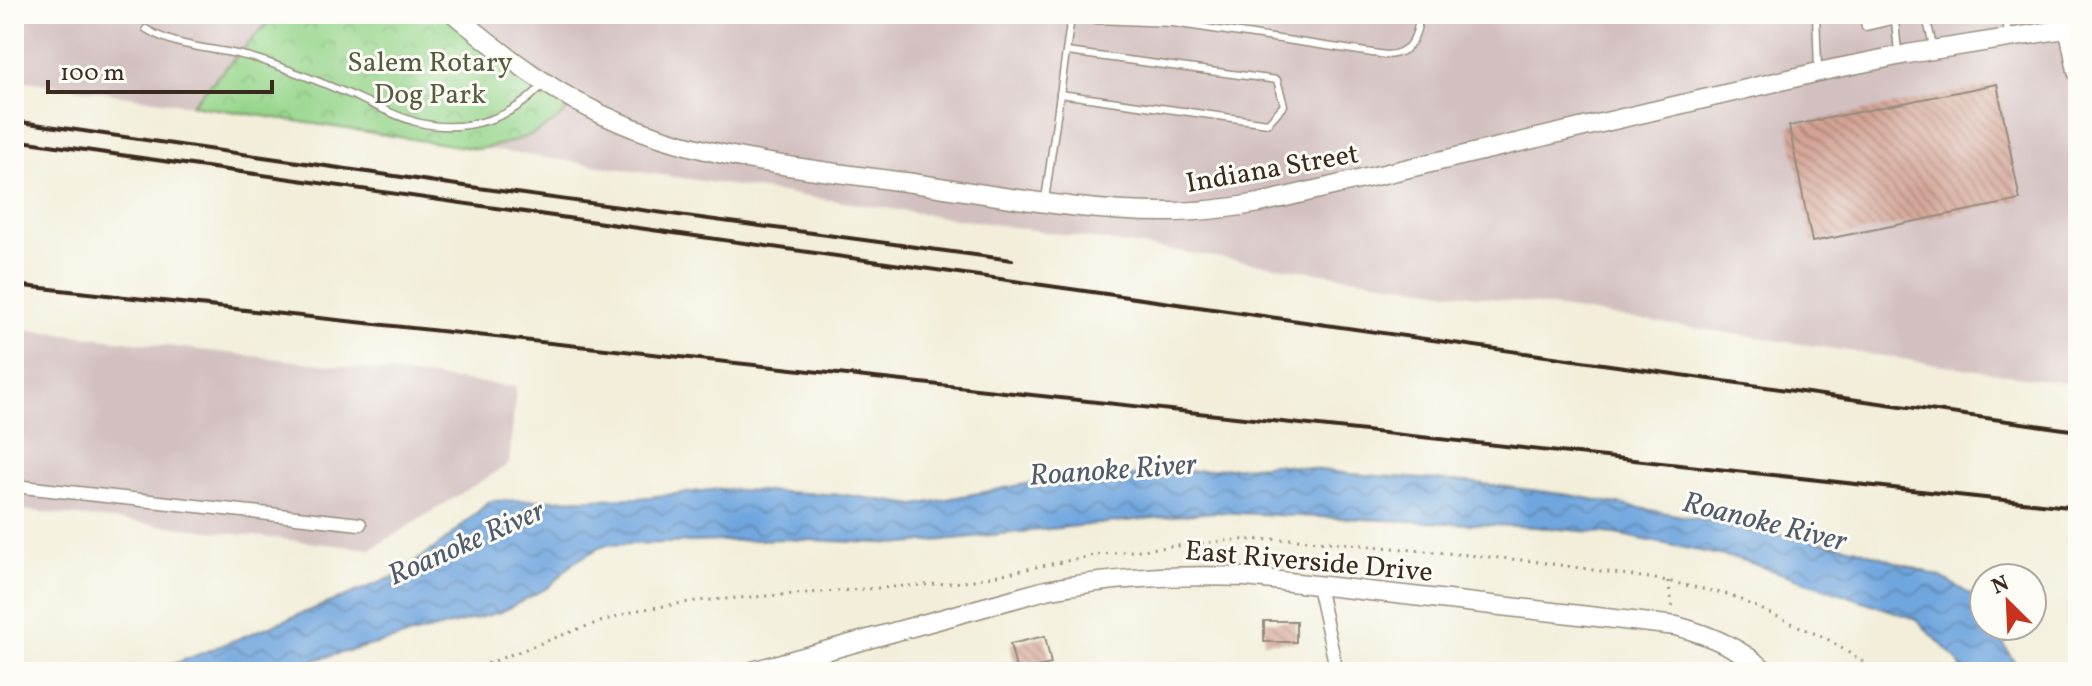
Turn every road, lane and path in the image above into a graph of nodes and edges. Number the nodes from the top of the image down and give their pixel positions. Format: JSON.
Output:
{"nodes":[{"id":1,"x":454,"y":14,"type":"edge"},
{"id":2,"x":1044,"y":14,"type":"edge"},
{"id":3,"x":1420,"y":14,"type":"edge"},
{"id":4,"x":1816,"y":14,"type":"edge"},
{"id":5,"x":1863,"y":14,"type":"edge"},
{"id":6,"x":1925,"y":14,"type":"edge"},
{"id":7,"x":2004,"y":14,"type":"edge"},
{"id":8,"x":1071,"y":17,"type":"junction"},
{"id":9,"x":1894,"y":17,"type":"edge"},
{"id":10,"x":2072,"y":23,"type":"edge"},
{"id":11,"x":146,"y":29,"type":"dead end"},
{"id":12,"x":2009,"y":38,"type":"junction"},
{"id":13,"x":1934,"y":50,"type":"junction"},
{"id":14,"x":1067,"y":52,"type":"junction"},
{"id":15,"x":1898,"y":56,"type":"junction"},
{"id":16,"x":2078,"y":71,"type":"edge"},
{"id":17,"x":1818,"y":72,"type":"junction"},
{"id":18,"x":544,"y":83,"type":"junction"},
{"id":19,"x":1060,"y":94,"type":"junction"},
{"id":20,"x":1045,"y":201,"type":"junction"},
{"id":21,"x":14,"y":486,"type":"edge"},
{"id":22,"x":360,"y":524,"type":"dead end"},
{"id":23,"x":1668,"y":581,"type":"dead end"},
{"id":24,"x":1318,"y":586,"type":"junction"},
{"id":25,"x":1676,"y":626,"type":"junction"},
{"id":26,"x":749,"y":672,"type":"edge"},
{"id":27,"x":1337,"y":672,"type":"edge"},
{"id":28,"x":1767,"y":672,"type":"edge"}],
"edges":[{"from":1,"to":18,"type":"street","name":"Indiana Street"},
{"from":2,"to":8,"type":"lane"},
{"from":3,"to":8,"type":"lane"},
{"from":4,"to":17,"type":"lane"},
{"from":5,"to":9,"type":"lane"},
{"from":6,"to":13,"type":"lane"},
{"from":7,"to":12,"type":"lane"},
{"from":8,"to":14,"type":"lane"},
{"from":9,"to":15,"type":"lane"},
{"from":10,"to":12,"type":"street","name":"Indiana Street"},
{"from":10,"to":16,"type":"main road"},
{"from":11,"to":18,"type":"lane"},
{"from":12,"to":13,"type":"street","name":"Indiana Street"},
{"from":13,"to":15,"type":"street","name":"Indiana Street"},
{"from":14,"to":19,"type":"lane"},
{"from":14,"to":19,"type":"lane"},
{"from":15,"to":17,"type":"street","name":"Indiana Street"},
{"from":17,"to":20,"type":"street","name":"Indiana Street"},
{"from":18,"to":20,"type":"street","name":"Indiana Street"},
{"from":19,"to":20,"type":"lane"},
{"from":21,"to":22,"type":"street"},
{"from":23,"to":25,"type":"path"},
{"from":24,"to":25,"type":"street","name":"East Riverside Drive"},
{"from":24,"to":26,"type":"street","name":"East Riverside Drive"},
{"from":24,"to":27,"type":"street"},
{"from":25,"to":28,"type":"street","name":"East Riverside Drive"}]}
